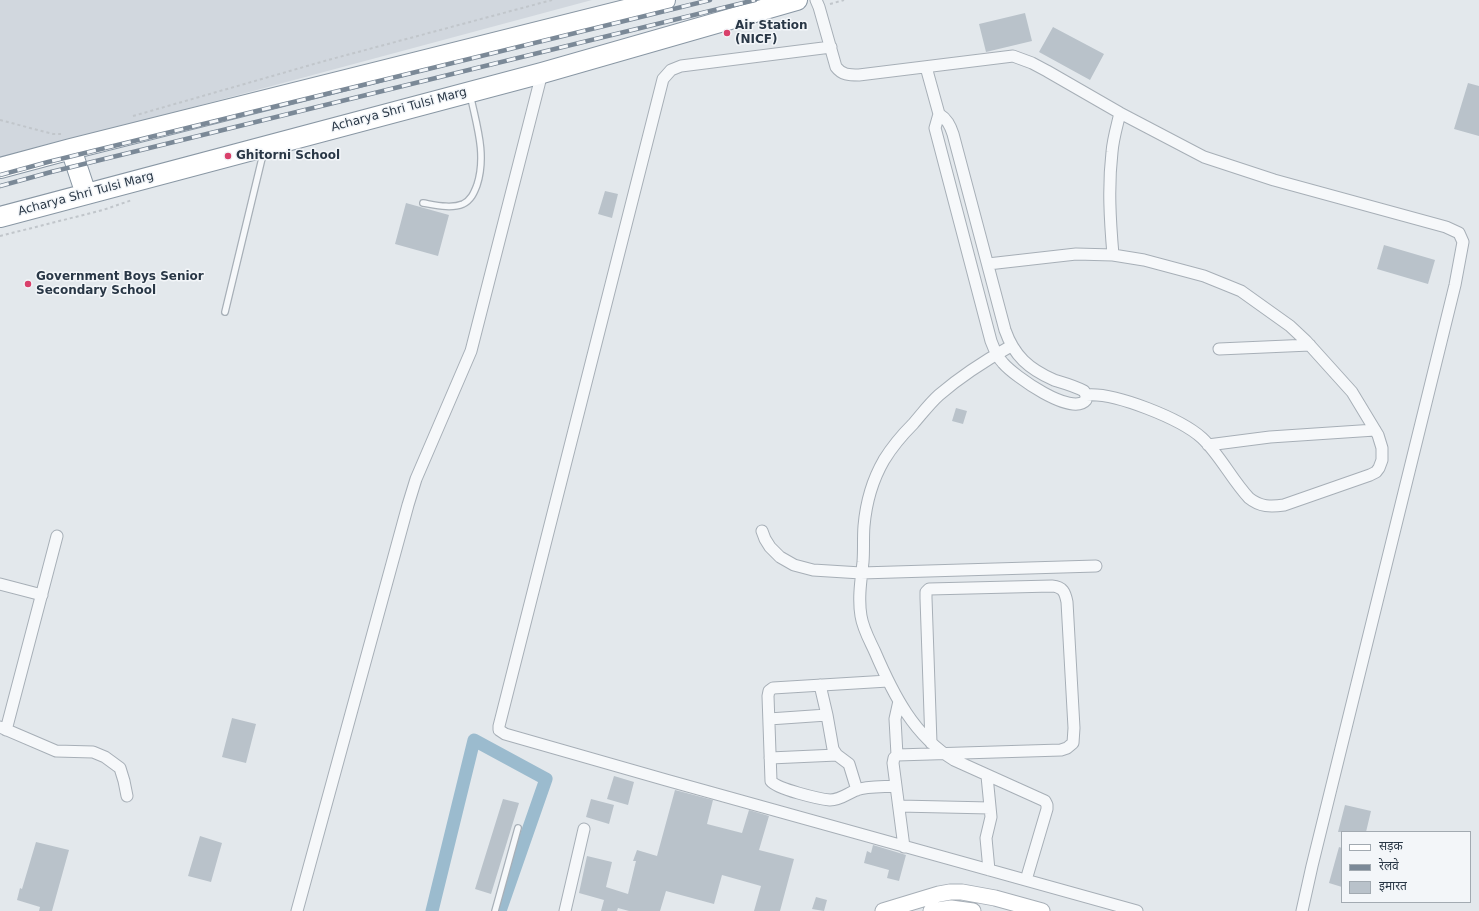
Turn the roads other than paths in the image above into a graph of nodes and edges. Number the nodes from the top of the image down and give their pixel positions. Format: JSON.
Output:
{"nodes":[{"id":1,"x":665,"y":0,"type":"edge"},
{"id":2,"x":797,"y":0,"type":"edge"},
{"id":3,"x":816,"y":0,"type":"edge"},
{"id":4,"x":831,"y":47,"type":"junction"},
{"id":5,"x":926,"y":66,"type":"junction"},
{"id":6,"x":542,"y":73,"type":"junction"},
{"id":7,"x":468,"y":92,"type":"junction"},
{"id":8,"x":1120,"y":113,"type":"junction"},
{"id":9,"x":939,"y":114,"type":"junction"},
{"id":10,"x":68,"y":141,"type":"junction"},
{"id":11,"x":265,"y":146,"type":"junction"},
{"id":12,"x":0,"y":168,"type":"edge"},
{"id":13,"x":86,"y":194,"type":"junction"},
{"id":14,"x":423,"y":203,"type":"dead end"},
{"id":15,"x":0,"y":217,"type":"edge"},
{"id":16,"x":1113,"y":255,"type":"junction"},
{"id":17,"x":988,"y":264,"type":"junction"},
{"id":18,"x":225,"y":312,"type":"dead end"},
{"id":19,"x":1310,"y":345,"type":"junction"},
{"id":20,"x":1011,"y":346,"type":"junction"},
{"id":21,"x":1219,"y":348,"type":"dead end"},
{"id":22,"x":996,"y":354,"type":"junction"},
{"id":23,"x":1086,"y":395,"type":"junction"},
{"id":24,"x":1375,"y":430,"type":"junction"},
{"id":25,"x":1208,"y":445,"type":"junction"},
{"id":26,"x":762,"y":531,"type":"dead end"},
{"id":27,"x":58,"y":536,"type":"dead end"},
{"id":28,"x":1096,"y":566,"type":"dead end"},
{"id":29,"x":861,"y":572,"type":"junction"},
{"id":30,"x":0,"y":584,"type":"edge"},
{"id":31,"x":42,"y":595,"type":"junction"},
{"id":32,"x":888,"y":682,"type":"junction"},
{"id":33,"x":820,"y":685,"type":"junction"},
{"id":34,"x":899,"y":701,"type":"junction"},
{"id":35,"x":827,"y":715,"type":"junction"},
{"id":36,"x":768,"y":719,"type":"junction"},
{"id":37,"x":3,"y":728,"type":"edge"},
{"id":38,"x":931,"y":743,"type":"junction"},
{"id":39,"x":941,"y":753,"type":"junction"},
{"id":40,"x":837,"y":754,"type":"junction"},
{"id":41,"x":897,"y":755,"type":"junction"},
{"id":42,"x":770,"y":758,"type":"junction"},
{"id":43,"x":987,"y":776,"type":"junction"},
{"id":44,"x":896,"y":786,"type":"junction"},
{"id":45,"x":857,"y":790,"type":"junction"},
{"id":46,"x":127,"y":796,"type":"dead end"},
{"id":47,"x":899,"y":806,"type":"junction"},
{"id":48,"x":990,"y":808,"type":"junction"},
{"id":49,"x":518,"y":828,"type":"dead end"},
{"id":50,"x":584,"y":829,"type":"dead end"},
{"id":51,"x":904,"y":847,"type":"junction"},
{"id":52,"x":989,"y":870,"type":"junction"},
{"id":53,"x":1026,"y":880,"type":"junction"},
{"id":54,"x":296,"y":911,"type":"edge"},
{"id":55,"x":495,"y":911,"type":"edge"},
{"id":56,"x":565,"y":911,"type":"edge"},
{"id":57,"x":883,"y":911,"type":"edge"},
{"id":58,"x":931,"y":911,"type":"edge"},
{"id":59,"x":973,"y":911,"type":"edge"},
{"id":60,"x":1042,"y":911,"type":"edge"},
{"id":61,"x":1137,"y":911,"type":"edge"},
{"id":62,"x":1302,"y":911,"type":"edge"}],
"edges":[{"from":1,"to":10,"type":"highway"},
{"from":2,"to":6,"type":"highway","name":"Acharya Shri Tulsi Marg"},
{"from":3,"to":4,"type":"street"},
{"from":4,"to":5,"type":"street"},
{"from":4,"to":51,"type":"street"},
{"from":5,"to":8,"type":"street"},
{"from":5,"to":9,"type":"street"},
{"from":6,"to":7,"type":"highway","name":"Acharya Shri Tulsi Marg"},
{"from":6,"to":54,"type":"street"},
{"from":7,"to":11,"type":"highway","name":"Acharya Shri Tulsi Marg"},
{"from":7,"to":14,"type":"lane"},
{"from":8,"to":16,"type":"street"},
{"from":8,"to":62,"type":"street"},
{"from":9,"to":17,"type":"street"},
{"from":9,"to":22,"type":"street"},
{"from":10,"to":12,"type":"highway"},
{"from":10,"to":13,"type":"highway"},
{"from":11,"to":13,"type":"highway","name":"Acharya Shri Tulsi Marg"},
{"from":11,"to":18,"type":"lane"},
{"from":13,"to":15,"type":"highway","name":"Acharya Shri Tulsi Marg"},
{"from":16,"to":17,"type":"street"},
{"from":16,"to":19,"type":"street"},
{"from":17,"to":20,"type":"street"},
{"from":19,"to":21,"type":"street"},
{"from":19,"to":24,"type":"street"},
{"from":20,"to":22,"type":"street"},
{"from":20,"to":23,"type":"street"},
{"from":22,"to":23,"type":"street"},
{"from":22,"to":29,"type":"street"},
{"from":23,"to":25,"type":"street"},
{"from":24,"to":25,"type":"street"},
{"from":24,"to":25,"type":"street"},
{"from":26,"to":29,"type":"street"},
{"from":27,"to":31,"type":"street"},
{"from":28,"to":29,"type":"street"},
{"from":29,"to":32,"type":"street"},
{"from":30,"to":31,"type":"street"},
{"from":31,"to":37,"type":"street"},
{"from":32,"to":33,"type":"street"},
{"from":32,"to":34,"type":"street"},
{"from":33,"to":35,"type":"street"},
{"from":33,"to":36,"type":"street"},
{"from":34,"to":38,"type":"street"},
{"from":34,"to":41,"type":"street"},
{"from":35,"to":36,"type":"street"},
{"from":35,"to":40,"type":"street"},
{"from":36,"to":42,"type":"street"},
{"from":37,"to":46,"type":"street"},
{"from":38,"to":39,"type":"street"},
{"from":38,"to":39,"type":"street"},
{"from":39,"to":41,"type":"street"},
{"from":39,"to":43,"type":"street"},
{"from":40,"to":42,"type":"street"},
{"from":40,"to":45,"type":"street"},
{"from":41,"to":44,"type":"street"},
{"from":42,"to":45,"type":"street"},
{"from":43,"to":48,"type":"street"},
{"from":43,"to":53,"type":"street"},
{"from":44,"to":45,"type":"street"},
{"from":44,"to":47,"type":"street"},
{"from":47,"to":48,"type":"street"},
{"from":47,"to":51,"type":"street"},
{"from":48,"to":52,"type":"street"},
{"from":49,"to":55,"type":"lane"},
{"from":50,"to":56,"type":"street"},
{"from":51,"to":52,"type":"street"},
{"from":52,"to":53,"type":"street"},
{"from":53,"to":61,"type":"street"},
{"from":57,"to":60,"type":"street"},
{"from":58,"to":59,"type":"street"}]}
